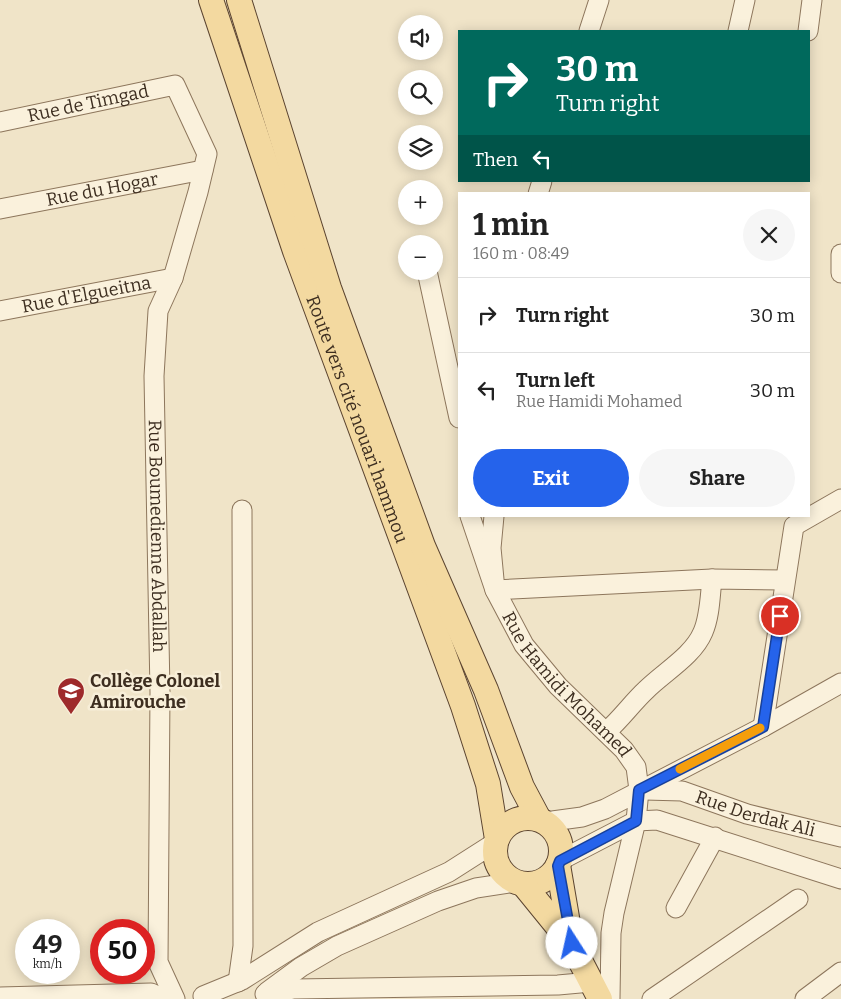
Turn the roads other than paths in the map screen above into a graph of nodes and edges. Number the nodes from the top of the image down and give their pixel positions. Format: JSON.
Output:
{"nodes":[{"id":1,"x":211,"y":0,"type":"edge"},
{"id":2,"x":239,"y":0,"type":"edge"},
{"id":3,"x":599,"y":0,"type":"edge"},
{"id":4,"x":745,"y":0,"type":"edge"},
{"id":5,"x":812,"y":0,"type":"edge"},
{"id":6,"x":589,"y":30,"type":"edge"},
{"id":7,"x":738,"y":30,"type":"edge"},
{"id":8,"x":808,"y":30,"type":"edge"},
{"id":9,"x":175,"y":85,"type":"joint"},
{"id":10,"x":0,"y":122,"type":"edge"},
{"id":11,"x":203,"y":170,"type":"junction"},
{"id":12,"x":0,"y":210,"type":"edge"},
{"id":13,"x":841,"y":254,"type":"edge"},
{"id":14,"x":841,"y":273,"type":"edge"},
{"id":15,"x":173,"y":278,"type":"junction"},
{"id":16,"x":429,"y":280,"type":"edge"},
{"id":17,"x":0,"y":311,"type":"edge"},
{"id":18,"x":458,"y":413,"type":"edge"},
{"id":19,"x":841,"y":499,"type":"edge"},
{"id":20,"x":242,"y":510,"type":"dead end"},
{"id":21,"x":470,"y":517,"type":"edge"},
{"id":22,"x":494,"y":517,"type":"edge"},
{"id":23,"x":810,"y":517,"type":"edge"},
{"id":24,"x":810,"y":517,"type":"edge"},
{"id":25,"x":712,"y":579,"type":"junction"},
{"id":26,"x":785,"y":580,"type":"junction"},
{"id":27,"x":495,"y":590,"type":"junction"},
{"id":28,"x":841,"y":683,"type":"edge"},
{"id":29,"x":763,"y":727,"type":"junction"},
{"id":30,"x":606,"y":732,"type":"junction"},
{"id":31,"x":639,"y":790,"type":"junction"},
{"id":32,"x":542,"y":821,"type":"junction"},
{"id":33,"x":636,"y":821,"type":"junction"},
{"id":34,"x":715,"y":837,"type":"junction"},
{"id":35,"x":841,"y":837,"type":"edge"},
{"id":36,"x":496,"y":840,"type":"junction"},
{"id":37,"x":559,"y":863,"type":"junction"},
{"id":38,"x":841,"y":879,"type":"edge"},
{"id":39,"x":519,"y":883,"type":"junction"},
{"id":40,"x":798,"y":899,"type":"dead end"},
{"id":41,"x":676,"y":908,"type":"dead end"},
{"id":42,"x":572,"y":943,"type":"junction"},
{"id":43,"x":841,"y":972,"type":"edge"},
{"id":44,"x":238,"y":982,"type":"junction"},
{"id":45,"x":596,"y":991,"type":"edge"},
{"id":46,"x":262,"y":996,"type":"edge"},
{"id":47,"x":0,"y":997,"type":"edge"},
{"id":48,"x":206,"y":997,"type":"edge"},
{"id":49,"x":164,"y":999,"type":"edge"},
{"id":50,"x":176,"y":999,"type":"edge"},
{"id":51,"x":610,"y":999,"type":"edge"},
{"id":52,"x":652,"y":999,"type":"edge"},
{"id":53,"x":805,"y":999,"type":"edge"}],
"edges":[{"from":1,"to":36,"type":"main road","name":"Route vers cité nouari hammou"},
{"from":2,"to":32,"type":"main road","name":"Route vers cité nouari hammou"},
{"from":3,"to":6,"type":"street"},
{"from":4,"to":7,"type":"street"},
{"from":5,"to":8,"type":"street"},
{"from":9,"to":10,"type":"street","name":"Rue de Timgad"},
{"from":9,"to":11,"type":"street","name":"Rue Boumedienne Abdallah"},
{"from":11,"to":12,"type":"street","name":"Rue du Hogar"},
{"from":11,"to":15,"type":"street","name":"Rue Boumedienne Abdallah"},
{"from":13,"to":14,"type":"street"},
{"from":15,"to":17,"type":"street","name":"Rue d'Elgueitna"},
{"from":15,"to":50,"type":"street","name":"Rue Boumedienne Abdallah"},
{"from":16,"to":18,"type":"street"},
{"from":19,"to":23,"type":"street"},
{"from":20,"to":44,"type":"street"},
{"from":21,"to":27,"type":"street"},
{"from":22,"to":27,"type":"street","name":"Rue Hamidi Mohamed"},
{"from":24,"to":26,"type":"street"},
{"from":25,"to":26,"type":"street"},
{"from":25,"to":27,"type":"street"},
{"from":25,"to":30,"type":"street"},
{"from":26,"to":29,"type":"street"},
{"from":27,"to":30,"type":"street","name":"Rue Hamidi Mohamed"},
{"from":28,"to":29,"type":"street"},
{"from":29,"to":31,"type":"street"},
{"from":30,"to":31,"type":"street","name":"Rue Hamidi Mohamed"},
{"from":31,"to":32,"type":"street"},
{"from":31,"to":33,"type":"street","name":"Rue Hamidi Mohamed"},
{"from":31,"to":35,"type":"street","name":"Rue Derdak Ali"},
{"from":32,"to":36,"type":"main road"},
{"from":32,"to":37,"type":"main road"},
{"from":33,"to":34,"type":"street"},
{"from":33,"to":37,"type":"street"},
{"from":33,"to":51,"type":"street","name":"Rue Hamidi Mohamed"},
{"from":34,"to":38,"type":"street"},
{"from":34,"to":41,"type":"street"},
{"from":36,"to":39,"type":"main road"},
{"from":36,"to":44,"type":"street"},
{"from":37,"to":39,"type":"main road"},
{"from":37,"to":42,"type":"main road"},
{"from":39,"to":42,"type":"main road"},
{"from":39,"to":46,"type":"street"},
{"from":40,"to":52,"type":"street"},
{"from":42,"to":45,"type":"main road"},
{"from":43,"to":53,"type":"street"},
{"from":44,"to":48,"type":"street"},
{"from":45,"to":46,"type":"street"},
{"from":47,"to":49,"type":"street"},
{"from":48,"to":50,"type":"street"}]}
